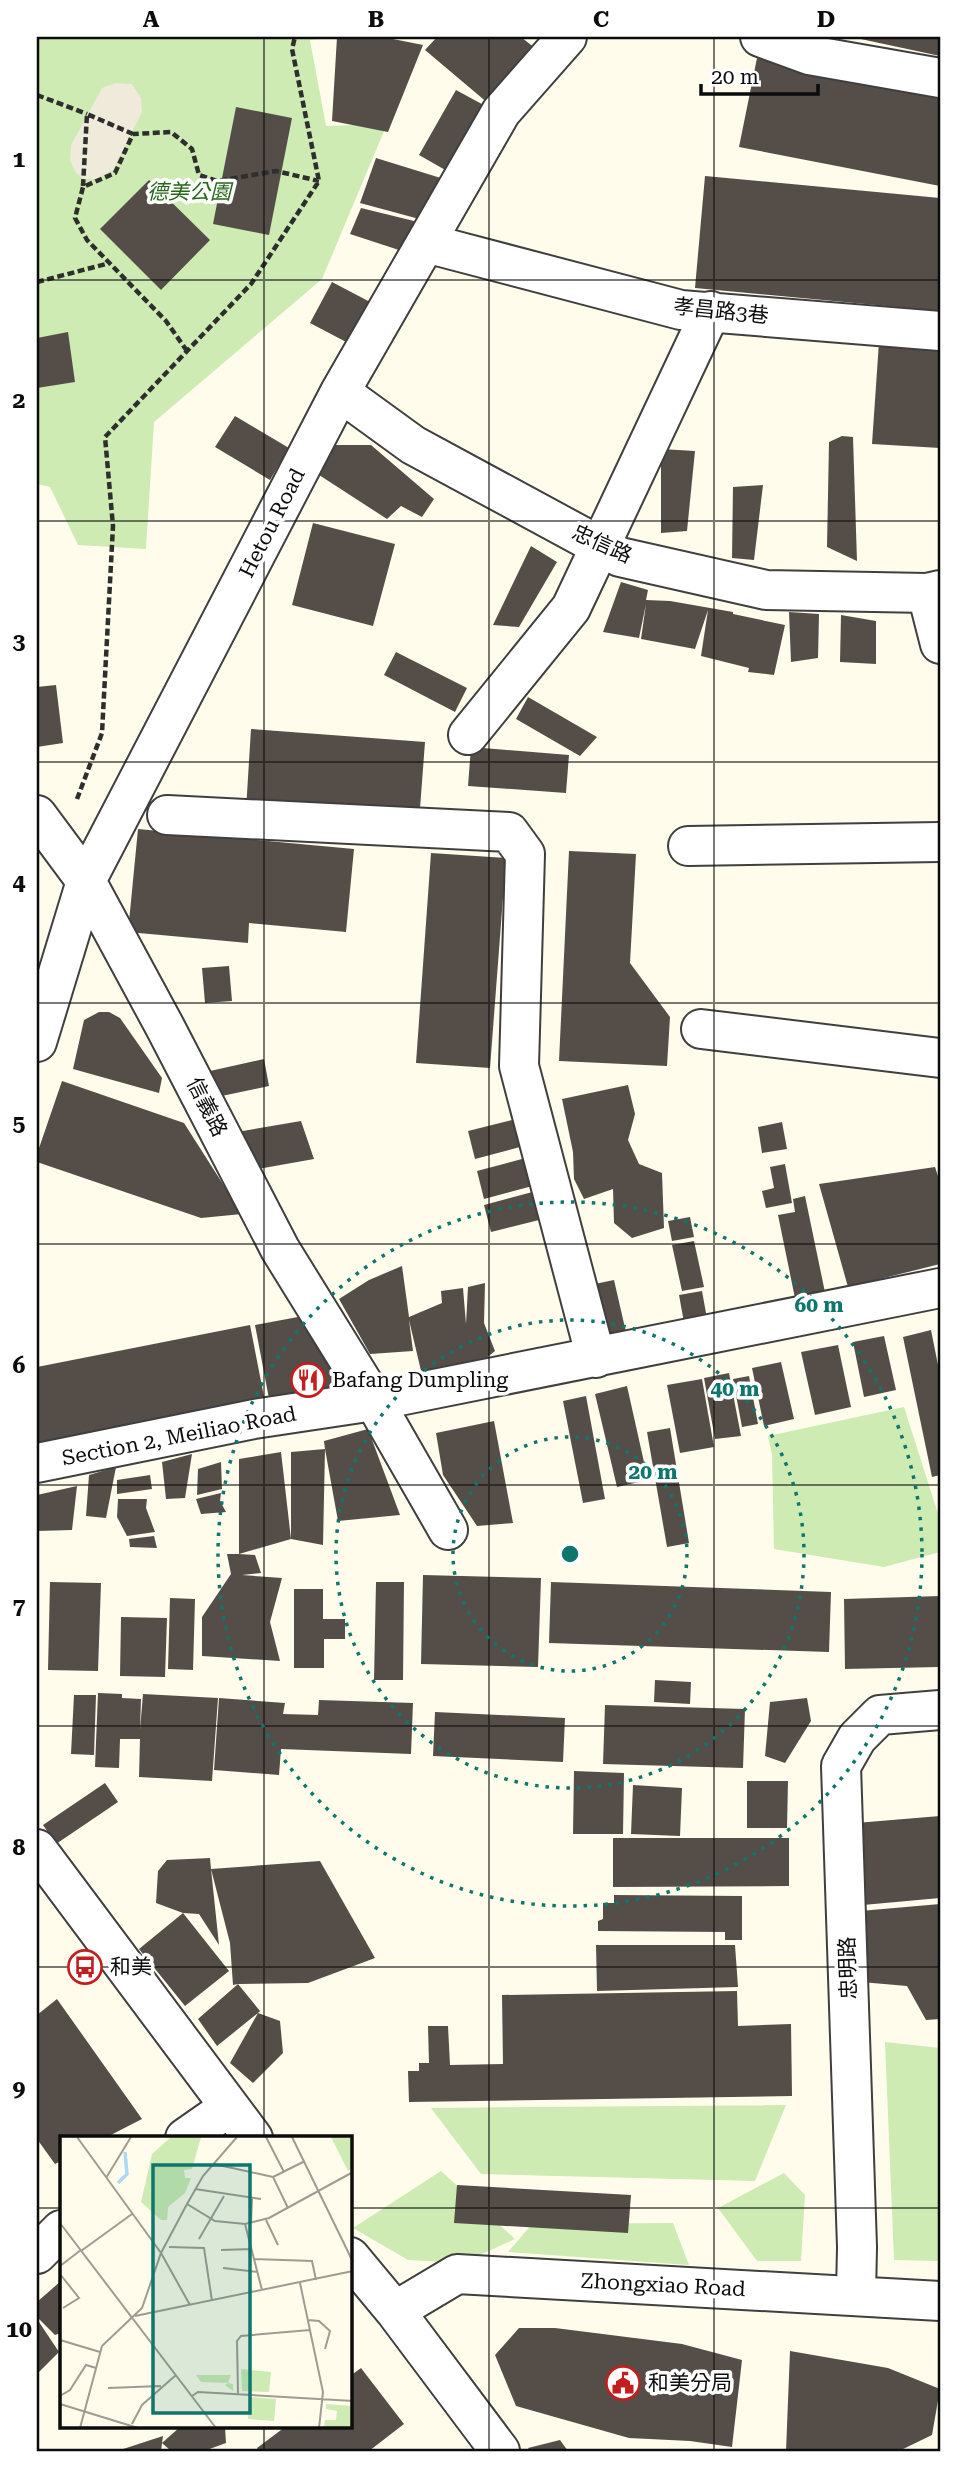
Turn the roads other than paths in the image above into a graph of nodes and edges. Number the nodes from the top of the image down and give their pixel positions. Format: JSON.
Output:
{"nodes":[{"id":1,"x":567,"y":37,"type":"edge"},
{"id":2,"x":760,"y":37,"type":"edge"},
{"id":3,"x":940,"y":78,"type":"edge"},
{"id":4,"x":426,"y":243,"type":"junction"},
{"id":5,"x":711,"y":311,"type":"junction"},
{"id":6,"x":940,"y":331,"type":"edge"},
{"id":7,"x":340,"y":391,"type":"junction"},
{"id":8,"x":600,"y":547,"type":"junction"},
{"id":9,"x":934,"y":592,"type":"edge"},
{"id":10,"x":940,"y":644,"type":"edge"},
{"id":11,"x":468,"y":735,"type":"dead end"},
{"id":12,"x":37,"y":815,"type":"edge"},
{"id":13,"x":167,"y":815,"type":"dead end"},
{"id":14,"x":940,"y":842,"type":"edge"},
{"id":15,"x":688,"y":846,"type":"dead end"},
{"id":16,"x":86,"y":881,"type":"junction"},
{"id":17,"x":701,"y":1029,"type":"dead end"},
{"id":18,"x":37,"y":1042,"type":"edge"},
{"id":19,"x":940,"y":1058,"type":"edge"},
{"id":20,"x":940,"y":1288,"type":"edge"},
{"id":21,"x":596,"y":1358,"type":"junction"},
{"id":22,"x":374,"y":1401,"type":"junction"},
{"id":23,"x":37,"y":1463,"type":"edge"},
{"id":24,"x":448,"y":1530,"type":"dead end"},
{"id":25,"x":940,"y":1710,"type":"edge"},
{"id":26,"x":37,"y":1849,"type":"edge"},
{"id":27,"x":228,"y":2108,"type":"junction"},
{"id":28,"x":188,"y":2136,"type":"edge"},
{"id":29,"x":251,"y":2136,"type":"edge"},
{"id":30,"x":37,"y":2213,"type":"edge"},
{"id":31,"x":60,"y":2213,"type":"edge"},
{"id":32,"x":60,"y":2231,"type":"edge"},
{"id":33,"x":37,"y":2254,"type":"edge"},
{"id":34,"x":352,"y":2259,"type":"edge"},
{"id":35,"x":856,"y":2295,"type":"junction"},
{"id":36,"x":940,"y":2301,"type":"edge"},
{"id":37,"x":395,"y":2311,"type":"junction"},
{"id":38,"x":500,"y":2451,"type":"edge"}],
"edges":[{"from":1,"to":4,"type":"street","name":"Hetou Road"},
{"from":2,"to":3,"type":"street"},
{"from":4,"to":5,"type":"street","name":"孝昌路3巷"},
{"from":4,"to":7,"type":"street","name":"Hetou Road"},
{"from":5,"to":6,"type":"street","name":"孝昌路3巷"},
{"from":5,"to":8,"type":"street"},
{"from":7,"to":8,"type":"street","name":"忠信路"},
{"from":7,"to":16,"type":"street","name":"Hetou Road"},
{"from":8,"to":9,"type":"street","name":"忠信路"},
{"from":8,"to":11,"type":"street"},
{"from":9,"to":10,"type":"street"},
{"from":12,"to":16,"type":"street","name":"信義路"},
{"from":13,"to":21,"type":"street"},
{"from":14,"to":15,"type":"street"},
{"from":16,"to":18,"type":"street","name":"Hetou Road"},
{"from":16,"to":22,"type":"street","name":"信義路"},
{"from":17,"to":19,"type":"street"},
{"from":20,"to":21,"type":"street","name":"Section 2, Meiliao Road"},
{"from":21,"to":22,"type":"street","name":"Section 2, Meiliao Road"},
{"from":22,"to":23,"type":"street","name":"Section 2, Meiliao Road"},
{"from":22,"to":24,"type":"street","name":"信義路"},
{"from":25,"to":35,"type":"street","name":"忠明路"},
{"from":26,"to":27,"type":"street"},
{"from":27,"to":28,"type":"street"},
{"from":27,"to":29,"type":"street"},
{"from":30,"to":31,"type":"street"},
{"from":32,"to":33,"type":"street"},
{"from":34,"to":37,"type":"street"},
{"from":35,"to":36,"type":"street","name":"Zhongxiao Road"},
{"from":35,"to":37,"type":"street","name":"Zhongxiao Road"},
{"from":37,"to":38,"type":"street"}]}
